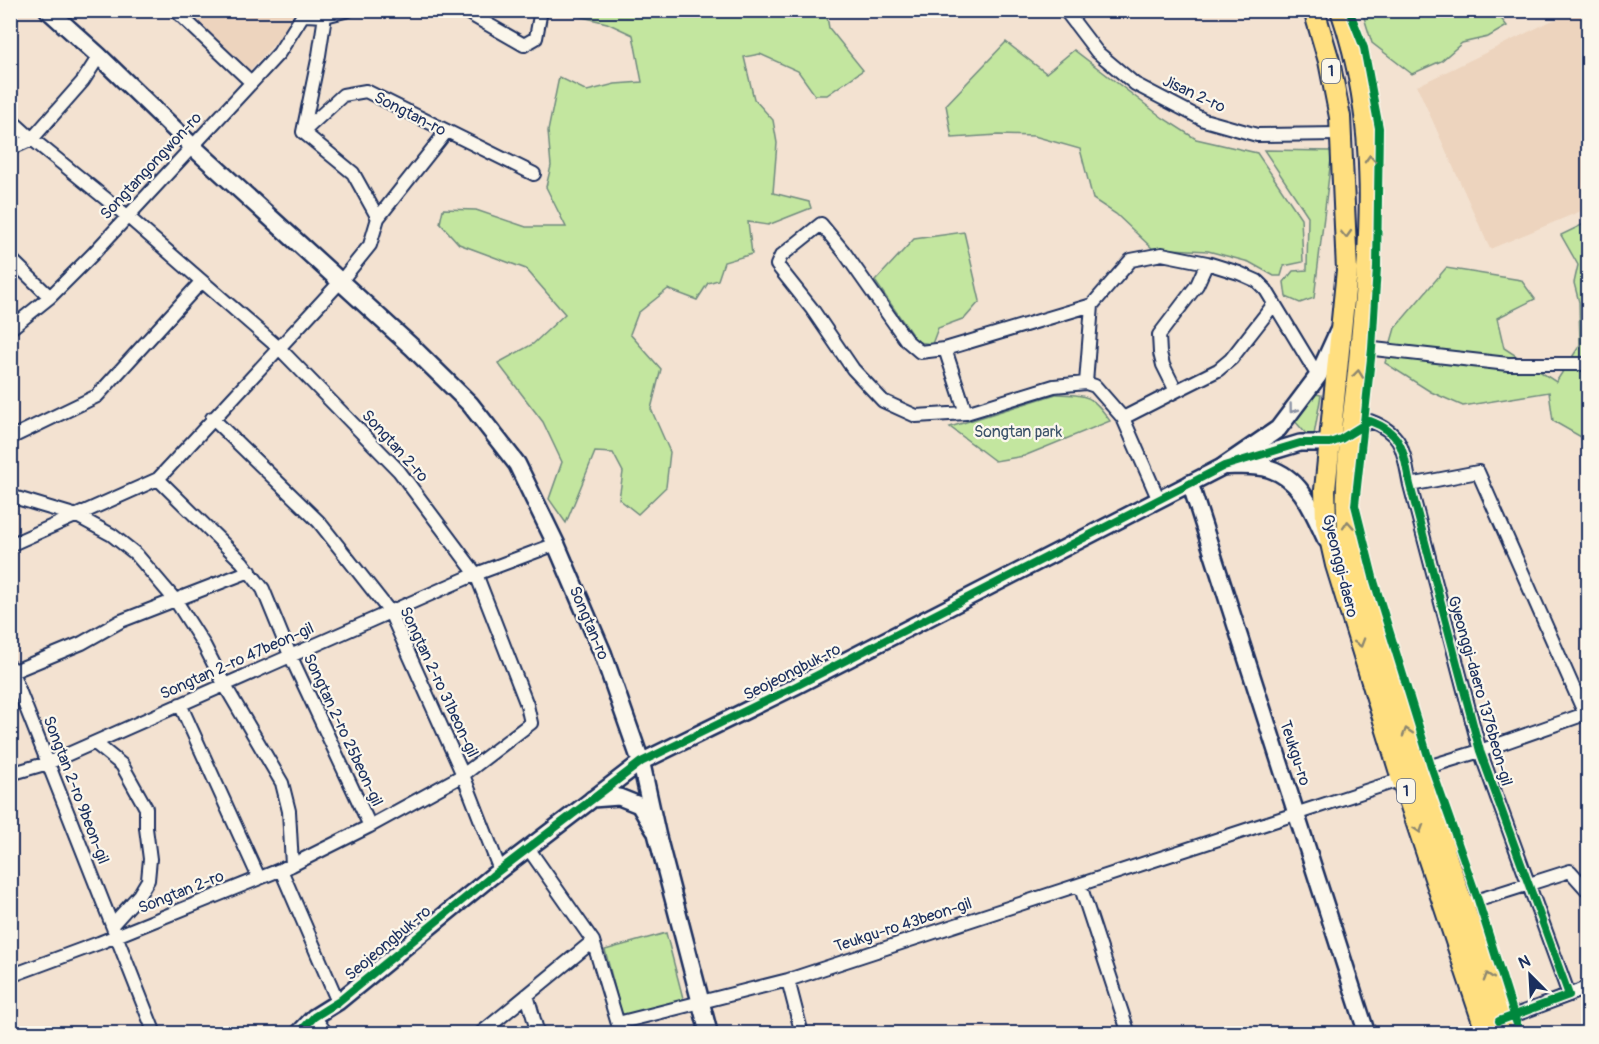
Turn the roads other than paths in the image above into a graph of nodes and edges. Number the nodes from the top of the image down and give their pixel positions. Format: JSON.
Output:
{"nodes":[{"id":1,"x":48,"y":10,"type":"edge"},
{"id":2,"x":175,"y":10,"type":"edge"},
{"id":3,"x":349,"y":10,"type":"edge"},
{"id":4,"x":463,"y":10,"type":"edge"},
{"id":5,"x":541,"y":10,"type":"edge"},
{"id":6,"x":1065,"y":10,"type":"edge"},
{"id":7,"x":1314,"y":10,"type":"edge"},
{"id":8,"x":1341,"y":10,"type":"edge"},
{"id":9,"x":306,"y":13,"type":"edge"},
{"id":10,"x":325,"y":16,"type":"junction"},
{"id":11,"x":99,"y":56,"type":"junction"},
{"id":12,"x":251,"y":82,"type":"junction"},
{"id":13,"x":10,"y":119,"type":"edge"},
{"id":14,"x":303,"y":132,"type":"junction"},
{"id":15,"x":446,"y":132,"type":"junction"},
{"id":16,"x":1341,"y":134,"type":"junction"},
{"id":17,"x":32,"y":139,"type":"junction"},
{"id":18,"x":192,"y":146,"type":"junction"},
{"id":19,"x":10,"y":149,"type":"edge"},
{"id":20,"x":534,"y":174,"type":"dead end"},
{"id":21,"x":127,"y":216,"type":"junction"},
{"id":22,"x":378,"y":218,"type":"junction"},
{"id":23,"x":10,"y":258,"type":"edge"},
{"id":24,"x":1208,"y":263,"type":"junction"},
{"id":25,"x":341,"y":281,"type":"junction"},
{"id":26,"x":201,"y":282,"type":"junction"},
{"id":27,"x":51,"y":297,"type":"junction"},
{"id":28,"x":1274,"y":304,"type":"junction"},
{"id":29,"x":1092,"y":305,"type":"junction"},
{"id":30,"x":1342,"y":322,"type":"junction"},
{"id":31,"x":10,"y":329,"type":"edge"},
{"id":32,"x":1340,"y":343,"type":"junction"},
{"id":33,"x":1361,"y":348,"type":"junction"},
{"id":34,"x":280,"y":349,"type":"junction"},
{"id":35,"x":945,"y":349,"type":"junction"},
{"id":36,"x":1588,"y":364,"type":"edge"},
{"id":37,"x":1318,"y":376,"type":"junction"},
{"id":38,"x":1086,"y":383,"type":"junction"},
{"id":39,"x":1176,"y":391,"type":"junction"},
{"id":40,"x":966,"y":413,"type":"junction"},
{"id":41,"x":212,"y":418,"type":"junction"},
{"id":42,"x":1123,"y":418,"type":"junction"},
{"id":43,"x":1352,"y":433,"type":"junction"},
{"id":44,"x":10,"y":438,"type":"edge"},
{"id":45,"x":1330,"y":443,"type":"junction"},
{"id":46,"x":1224,"y":466,"type":"junction"},
{"id":47,"x":158,"y":479,"type":"junction"},
{"id":48,"x":1190,"y":483,"type":"junction"},
{"id":49,"x":1410,"y":485,"type":"junction"},
{"id":50,"x":10,"y":496,"type":"edge"},
{"id":51,"x":1158,"y":498,"type":"junction"},
{"id":52,"x":77,"y":516,"type":"junction"},
{"id":53,"x":556,"y":543,"type":"junction"},
{"id":54,"x":10,"y":545,"type":"edge"},
{"id":55,"x":1332,"y":547,"type":"junction"},
{"id":56,"x":250,"y":571,"type":"junction"},
{"id":57,"x":476,"y":574,"type":"junction"},
{"id":58,"x":176,"y":601,"type":"junction"},
{"id":59,"x":390,"y":612,"type":"junction"},
{"id":60,"x":290,"y":655,"type":"junction"},
{"id":61,"x":11,"y":669,"type":"edge"},
{"id":62,"x":224,"y":684,"type":"junction"},
{"id":63,"x":180,"y":704,"type":"junction"},
{"id":64,"x":95,"y":743,"type":"junction"},
{"id":65,"x":1480,"y":751,"type":"junction"},
{"id":66,"x":641,"y":762,"type":"junction"},
{"id":67,"x":48,"y":763,"type":"junction"},
{"id":68,"x":10,"y":774,"type":"edge"},
{"id":69,"x":463,"y":775,"type":"junction"},
{"id":70,"x":1410,"y":775,"type":"junction"},
{"id":71,"x":592,"y":799,"type":"junction"},
{"id":72,"x":1296,"y":814,"type":"junction"},
{"id":73,"x":369,"y":826,"type":"junction"},
{"id":74,"x":657,"y":835,"type":"junction"},
{"id":75,"x":528,"y":848,"type":"junction"},
{"id":76,"x":286,"y":867,"type":"junction"},
{"id":77,"x":500,"y":870,"type":"junction"},
{"id":78,"x":259,"y":878,"type":"junction"},
{"id":79,"x":1529,"y":884,"type":"junction"},
{"id":80,"x":1080,"y":885,"type":"junction"},
{"id":81,"x":1588,"y":891,"type":"edge"},
{"id":82,"x":1463,"y":905,"type":"junction"},
{"id":83,"x":113,"y":930,"type":"junction"},
{"id":84,"x":593,"y":941,"type":"junction"},
{"id":85,"x":10,"y":976,"type":"edge"},
{"id":86,"x":788,"y":980,"type":"junction"},
{"id":87,"x":1588,"y":987,"type":"edge"},
{"id":88,"x":527,"y":995,"type":"junction"},
{"id":89,"x":1569,"y":995,"type":"junction"},
{"id":90,"x":338,"y":1002,"type":"junction"},
{"id":91,"x":701,"y":1003,"type":"junction"},
{"id":92,"x":314,"y":1017,"type":"junction"},
{"id":93,"x":620,"y":1028,"type":"edge"},
{"id":94,"x":1491,"y":1030,"type":"edge"},
{"id":95,"x":155,"y":1034,"type":"edge"},
{"id":96,"x":286,"y":1034,"type":"edge"},
{"id":97,"x":298,"y":1034,"type":"edge"},
{"id":98,"x":309,"y":1034,"type":"edge"},
{"id":99,"x":327,"y":1034,"type":"edge"},
{"id":100,"x":480,"y":1034,"type":"edge"},
{"id":101,"x":537,"y":1034,"type":"edge"},
{"id":102,"x":710,"y":1034,"type":"edge"},
{"id":103,"x":802,"y":1034,"type":"edge"},
{"id":104,"x":1129,"y":1034,"type":"edge"},
{"id":105,"x":1367,"y":1034,"type":"edge"}],
"edges":[{"from":1,"to":11,"type":"main road","name":"Songtan-ro"},
{"from":2,"to":12,"type":"street"},
{"from":3,"to":10,"type":"street","name":"Songtangongwon-ro"},
{"from":4,"to":5,"type":"street"},
{"from":6,"to":16,"type":"street","name":"Jisan 2-ro"},
{"from":7,"to":16,"type":"main road","name":"Gyeonggi-daero","number":"1"},
{"from":33,"to":8,"type":"main road","name":"Gyeonggi-daero","number":"1","one_way":true},
{"from":9,"to":10,"type":"street","name":"Songtangongwon-ro"},
{"from":9,"to":12,"type":"street","name":"Songtangongwon-ro"},
{"from":10,"to":14,"type":"street"},
{"from":11,"to":17,"type":"street"},
{"from":11,"to":18,"type":"main road","name":"Songtan-ro"},
{"from":12,"to":18,"type":"street","name":"Songtangongwon-ro"},
{"from":13,"to":17,"type":"street","name":"Songtan 2-ro"},
{"from":14,"to":15,"type":"street","name":"Songtan-ro"},
{"from":14,"to":22,"type":"street"},
{"from":15,"to":20,"type":"street","name":"Songtan-ro"},
{"from":15,"to":22,"type":"street"},
{"from":16,"to":30,"type":"main road","name":"Gyeonggi-daero","number":"1","one_way":true},
{"from":17,"to":19,"type":"street"},
{"from":17,"to":21,"type":"street","name":"Songtan 2-ro"},
{"from":18,"to":21,"type":"street","name":"Songtangongwon-ro"},
{"from":18,"to":25,"type":"main road","name":"Songtan-ro"},
{"from":21,"to":26,"type":"street","name":"Songtan 2-ro"},
{"from":21,"to":27,"type":"street","name":"Songtangongwon-ro"},
{"from":22,"to":25,"type":"street"},
{"from":23,"to":27,"type":"street"},
{"from":24,"to":28,"type":"street"},
{"from":24,"to":29,"type":"street"},
{"from":24,"to":39,"type":"street"},
{"from":25,"to":34,"type":"street"},
{"from":25,"to":53,"type":"main road","name":"Songtan-ro"},
{"from":26,"to":34,"type":"street","name":"Songtan 2-ro"},
{"from":26,"to":44,"type":"street"},
{"from":27,"to":31,"type":"street","name":"Songtangongwon-ro"},
{"from":28,"to":37,"type":"street"},
{"from":28,"to":39,"type":"street"},
{"from":29,"to":35,"type":"street"},
{"from":29,"to":38,"type":"street"},
{"from":30,"to":32,"type":"main road","name":"Gyeonggi-daero","number":"1"},
{"from":30,"to":37,"type":"main road"},
{"from":32,"to":33,"type":"street"},
{"from":32,"to":45,"type":"main road","name":"Gyeonggi-daero","number":"1"},
{"from":33,"to":36,"type":"street"},
{"from":43,"to":33,"type":"main road","name":"Gyeonggi-daero","number":"1","one_way":true},
{"from":34,"to":41,"type":"street"},
{"from":34,"to":57,"type":"street","name":"Songtan 2-ro"},
{"from":35,"to":40,"type":"street"},
{"from":35,"to":40,"type":"street"},
{"from":37,"to":46,"type":"main road","one_way":true},
{"from":38,"to":40,"type":"street"},
{"from":38,"to":42,"type":"street"},
{"from":39,"to":42,"type":"street"},
{"from":41,"to":47,"type":"street"},
{"from":41,"to":59,"type":"street","name":"Songtan 2-ro 31beon-gil"},
{"from":42,"to":51,"type":"street"},
{"from":43,"to":45,"type":"street","name":"Seojeongbuk-ro"},
{"from":43,"to":49,"type":"street","name":"Gyeonggi-daero 1376beon-gil"},
{"from":70,"to":43,"type":"main road","name":"Gyeonggi-daero","number":"1","one_way":true},
{"from":45,"to":46,"type":"street","name":"Seojeongbuk-ro"},
{"from":45,"to":55,"type":"main road","name":"Gyeonggi-daero","number":"1"},
{"from":46,"to":48,"type":"street","name":"Seojeongbuk-ro"},
{"from":46,"to":55,"type":"main road"},
{"from":47,"to":52,"type":"street"},
{"from":47,"to":56,"type":"street","name":"Songtan 2-ro 25beon-gil"},
{"from":48,"to":51,"type":"street","name":"Seojeongbuk-ro"},
{"from":48,"to":72,"type":"street","name":"Teukgu-ro"},
{"from":49,"to":65,"type":"street","name":"Gyeonggi-daero 1376beon-gil"},
{"from":49,"to":65,"type":"street","name":"Teukgu-ro 43beon-gil"},
{"from":50,"to":52,"type":"street"},
{"from":51,"to":66,"type":"street","name":"Seojeongbuk-ro"},
{"from":52,"to":54,"type":"street"},
{"from":52,"to":58,"type":"street"},
{"from":53,"to":57,"type":"street"},
{"from":53,"to":66,"type":"main road","name":"Songtan-ro"},
{"from":55,"to":70,"type":"main road","name":"Gyeonggi-daero","number":"1","one_way":true},
{"from":56,"to":58,"type":"street"},
{"from":56,"to":60,"type":"street","name":"Songtan 2-ro 25beon-gil"},
{"from":57,"to":59,"type":"street","name":"Songtan 2-ro 47beon-gil"},
{"from":57,"to":69,"type":"street","name":"Songtan 2-ro"},
{"from":58,"to":61,"type":"street"},
{"from":58,"to":62,"type":"street"},
{"from":59,"to":60,"type":"street","name":"Songtan 2-ro 47beon-gil"},
{"from":59,"to":69,"type":"street","name":"Songtan 2-ro 31beon-gil"},
{"from":60,"to":62,"type":"street","name":"Songtan 2-ro 47beon-gil"},
{"from":60,"to":73,"type":"street","name":"Songtan 2-ro 25beon-gil"},
{"from":61,"to":67,"type":"street","name":"Songtan 2-ro 9beon-gil"},
{"from":62,"to":63,"type":"street","name":"Songtan 2-ro 47beon-gil"},
{"from":62,"to":76,"type":"street"},
{"from":63,"to":64,"type":"street","name":"Songtan 2-ro 47beon-gil"},
{"from":63,"to":78,"type":"street"},
{"from":64,"to":67,"type":"street","name":"Songtan 2-ro 47beon-gil"},
{"from":64,"to":83,"type":"street"},
{"from":65,"to":70,"type":"street","name":"Teukgu-ro 43beon-gil"},
{"from":65,"to":79,"type":"street","name":"Gyeonggi-daero 1376beon-gil"},
{"from":66,"to":71,"type":"street","name":"Seojeongbuk-ro"},
{"from":66,"to":74,"type":"main road","name":"Songtan-ro"},
{"from":67,"to":68,"type":"street","name":"Songtan 2-ro 47beon-gil"},
{"from":67,"to":83,"type":"street","name":"Songtan 2-ro 9beon-gil"},
{"from":69,"to":73,"type":"street","name":"Songtan 2-ro"},
{"from":69,"to":77,"type":"street"},
{"from":70,"to":72,"type":"street","name":"Teukgu-ro 43beon-gil"},
{"from":70,"to":82,"type":"main road","name":"Gyeonggi-daero","number":"1"},
{"from":70,"to":94,"type":"main road","name":"Gyeonggi-daero","number":"1","one_way":true},
{"from":71,"to":74,"type":"street"},
{"from":71,"to":75,"type":"street","name":"Seojeongbuk-ro"},
{"from":72,"to":80,"type":"street","name":"Teukgu-ro 43beon-gil"},
{"from":72,"to":105,"type":"street","name":"Teukgu-ro"},
{"from":73,"to":76,"type":"street","name":"Songtan 2-ro"},
{"from":74,"to":91,"type":"main road","name":"Songtan-ro"},
{"from":75,"to":77,"type":"street","name":"Seojeongbuk-ro"},
{"from":75,"to":84,"type":"street"},
{"from":76,"to":78,"type":"street","name":"Songtan 2-ro"},
{"from":76,"to":90,"type":"street"},
{"from":77,"to":90,"type":"street","name":"Seojeongbuk-ro"},
{"from":78,"to":83,"type":"street","name":"Songtan 2-ro"},
{"from":79,"to":81,"type":"street"},
{"from":79,"to":82,"type":"street"},
{"from":79,"to":89,"type":"street","name":"Gyeonggi-daero 1376beon-gil"},
{"from":80,"to":86,"type":"street","name":"Teukgu-ro 43beon-gil"},
{"from":80,"to":104,"type":"street"},
{"from":94,"to":82,"type":"main road","name":"Gyeonggi-daero","number":"1","one_way":true},
{"from":83,"to":85,"type":"street","name":"Songtan 2-ro"},
{"from":83,"to":95,"type":"street"},
{"from":84,"to":88,"type":"street"},
{"from":84,"to":93,"type":"street"},
{"from":86,"to":91,"type":"street","name":"Teukgu-ro 43beon-gil"},
{"from":86,"to":103,"type":"street"},
{"from":87,"to":89,"type":"street"},
{"from":88,"to":100,"type":"street"},
{"from":88,"to":101,"type":"street"},
{"from":89,"to":94,"type":"street"},
{"from":90,"to":92,"type":"street","name":"Seojeongbuk-ro"},
{"from":91,"to":93,"type":"street","name":"Teukgu-ro 43beon-gil"},
{"from":91,"to":102,"type":"main road","name":"Songtan-ro"},
{"from":92,"to":96,"type":"street"},
{"from":92,"to":97,"type":"street","name":"Seojeongbuk-ro"},
{"from":92,"to":98,"type":"street"},
{"from":92,"to":99,"type":"street"}]}
